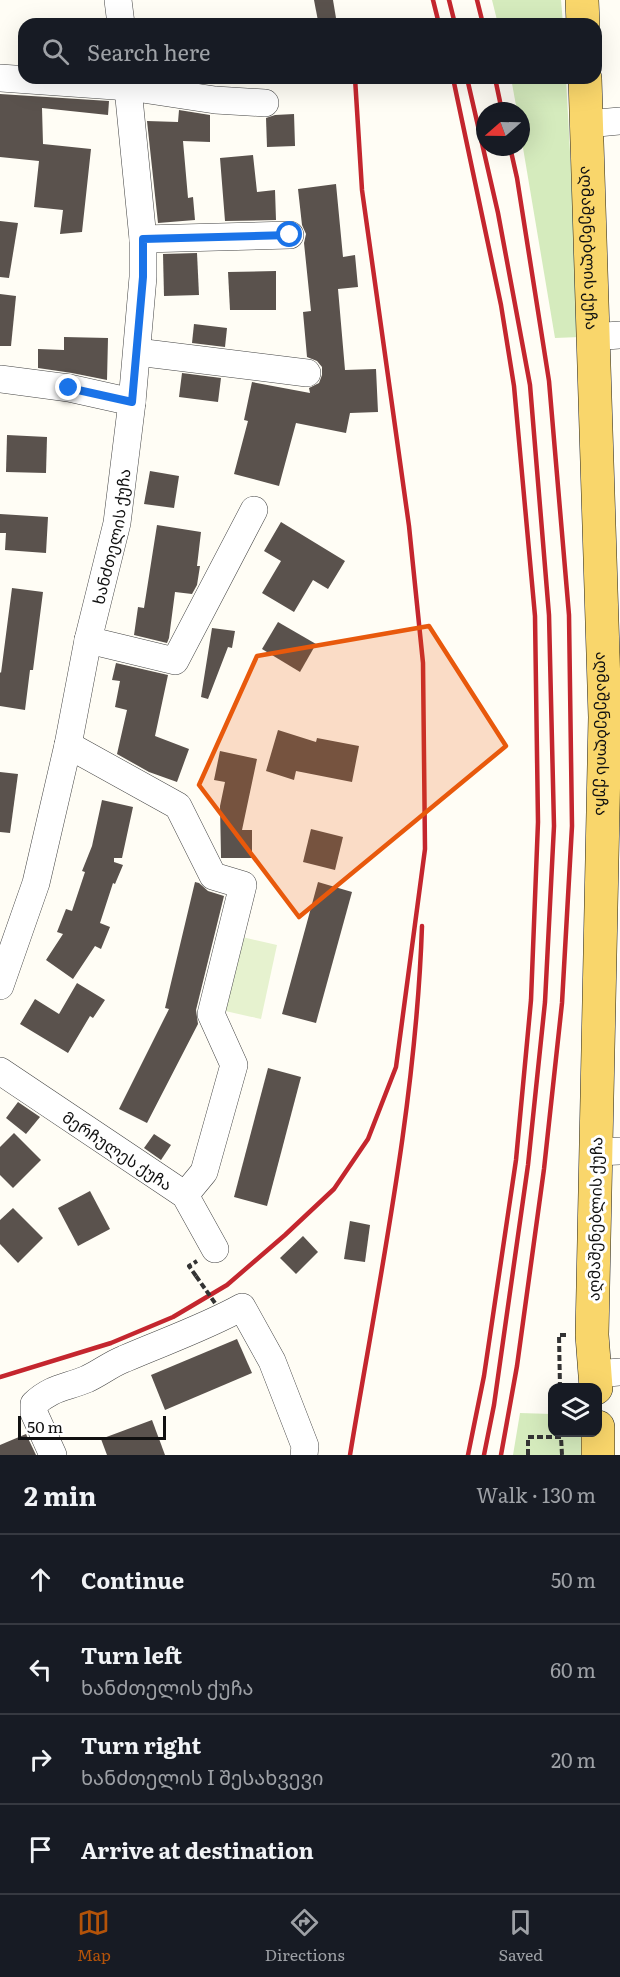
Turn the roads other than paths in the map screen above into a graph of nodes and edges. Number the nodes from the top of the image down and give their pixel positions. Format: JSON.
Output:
{"nodes":[{"id":1,"x":118,"y":0,"type":"edge"},
{"id":2,"x":582,"y":0,"type":"edge"},
{"id":3,"x":120,"y":18,"type":"edge"},
{"id":4,"x":583,"y":18,"type":"edge"},
{"id":5,"x":0,"y":78,"type":"edge"},
{"id":6,"x":18,"y":79,"type":"edge"},
{"id":7,"x":128,"y":84,"type":"edge"},
{"id":8,"x":133,"y":84,"type":"edge"},
{"id":9,"x":585,"y":84,"type":"edge"},
{"id":10,"x":265,"y":103,"type":"dead end"},
{"id":11,"x":620,"y":121,"type":"edge"},
{"id":12,"x":587,"y":124,"type":"junction"},
{"id":13,"x":290,"y":235,"type":"dead end"},
{"id":14,"x":143,"y":239,"type":"junction"},
{"id":15,"x":606,"y":336,"type":"edge"},
{"id":16,"x":137,"y":352,"type":"junction"},
{"id":17,"x":307,"y":373,"type":"dead end"},
{"id":18,"x":0,"y":379,"type":"edge"},
{"id":19,"x":132,"y":402,"type":"junction"},
{"id":20,"x":254,"y":510,"type":"dead end"},
{"id":21,"x":88,"y":640,"type":"junction"},
{"id":22,"x":68,"y":745,"type":"junction"},
{"id":23,"x":612,"y":787,"type":"edge"},
{"id":24,"x":0,"y":986,"type":"edge"},
{"id":25,"x":0,"y":1071,"type":"edge"},
{"id":26,"x":608,"y":1152,"type":"edge"},
{"id":27,"x":185,"y":1195,"type":"junction"},
{"id":28,"x":215,"y":1249,"type":"dead end"},
{"id":29,"x":604,"y":1378,"type":"edge"},
{"id":30,"x":597,"y":1437,"type":"edge"},
{"id":31,"x":53,"y":1455,"type":"edge"},
{"id":32,"x":304,"y":1455,"type":"edge"},
{"id":33,"x":598,"y":1455,"type":"edge"}],
"edges":[{"from":1,"to":3,"type":"street"},
{"from":2,"to":4,"type":"main road"},
{"from":5,"to":6,"type":"street"},
{"from":7,"to":14,"type":"street","name":"ხანძთელის ქუჩა"},
{"from":8,"to":10,"type":"street"},
{"from":9,"to":12,"type":"main road","name":"აღმაშენებლის ქუჩა"},
{"from":11,"to":12,"type":"street"},
{"from":12,"to":15,"type":"main road","name":"აღმაშენებლის ქუჩა"},
{"from":13,"to":14,"type":"street"},
{"from":14,"to":16,"type":"street","name":"ხანძთელის ქუჩა"},
{"from":15,"to":23,"type":"main road","name":"აღმაშენებლის ქუჩა"},
{"from":16,"to":17,"type":"street"},
{"from":16,"to":19,"type":"street","name":"ხანძთელის ქუჩა"},
{"from":18,"to":19,"type":"street"},
{"from":19,"to":21,"type":"street","name":"ხანძთელის ქუჩა"},
{"from":20,"to":21,"type":"street"},
{"from":21,"to":22,"type":"street","name":"ხანძთელის ქუჩა"},
{"from":22,"to":24,"type":"street","name":"ხანძთელის ქუჩა"},
{"from":22,"to":27,"type":"street"},
{"from":23,"to":26,"type":"main road","name":"აღმაშენებლის ქუჩა"},
{"from":25,"to":27,"type":"street","name":"მერჩულეს ქუჩა"},
{"from":26,"to":29,"type":"main road","name":"აღმაშენებლის ქუჩა"},
{"from":27,"to":28,"type":"street","name":"მერჩულეს ქუჩა"},
{"from":30,"to":33,"type":"main road"},
{"from":31,"to":32,"type":"street"}]}
